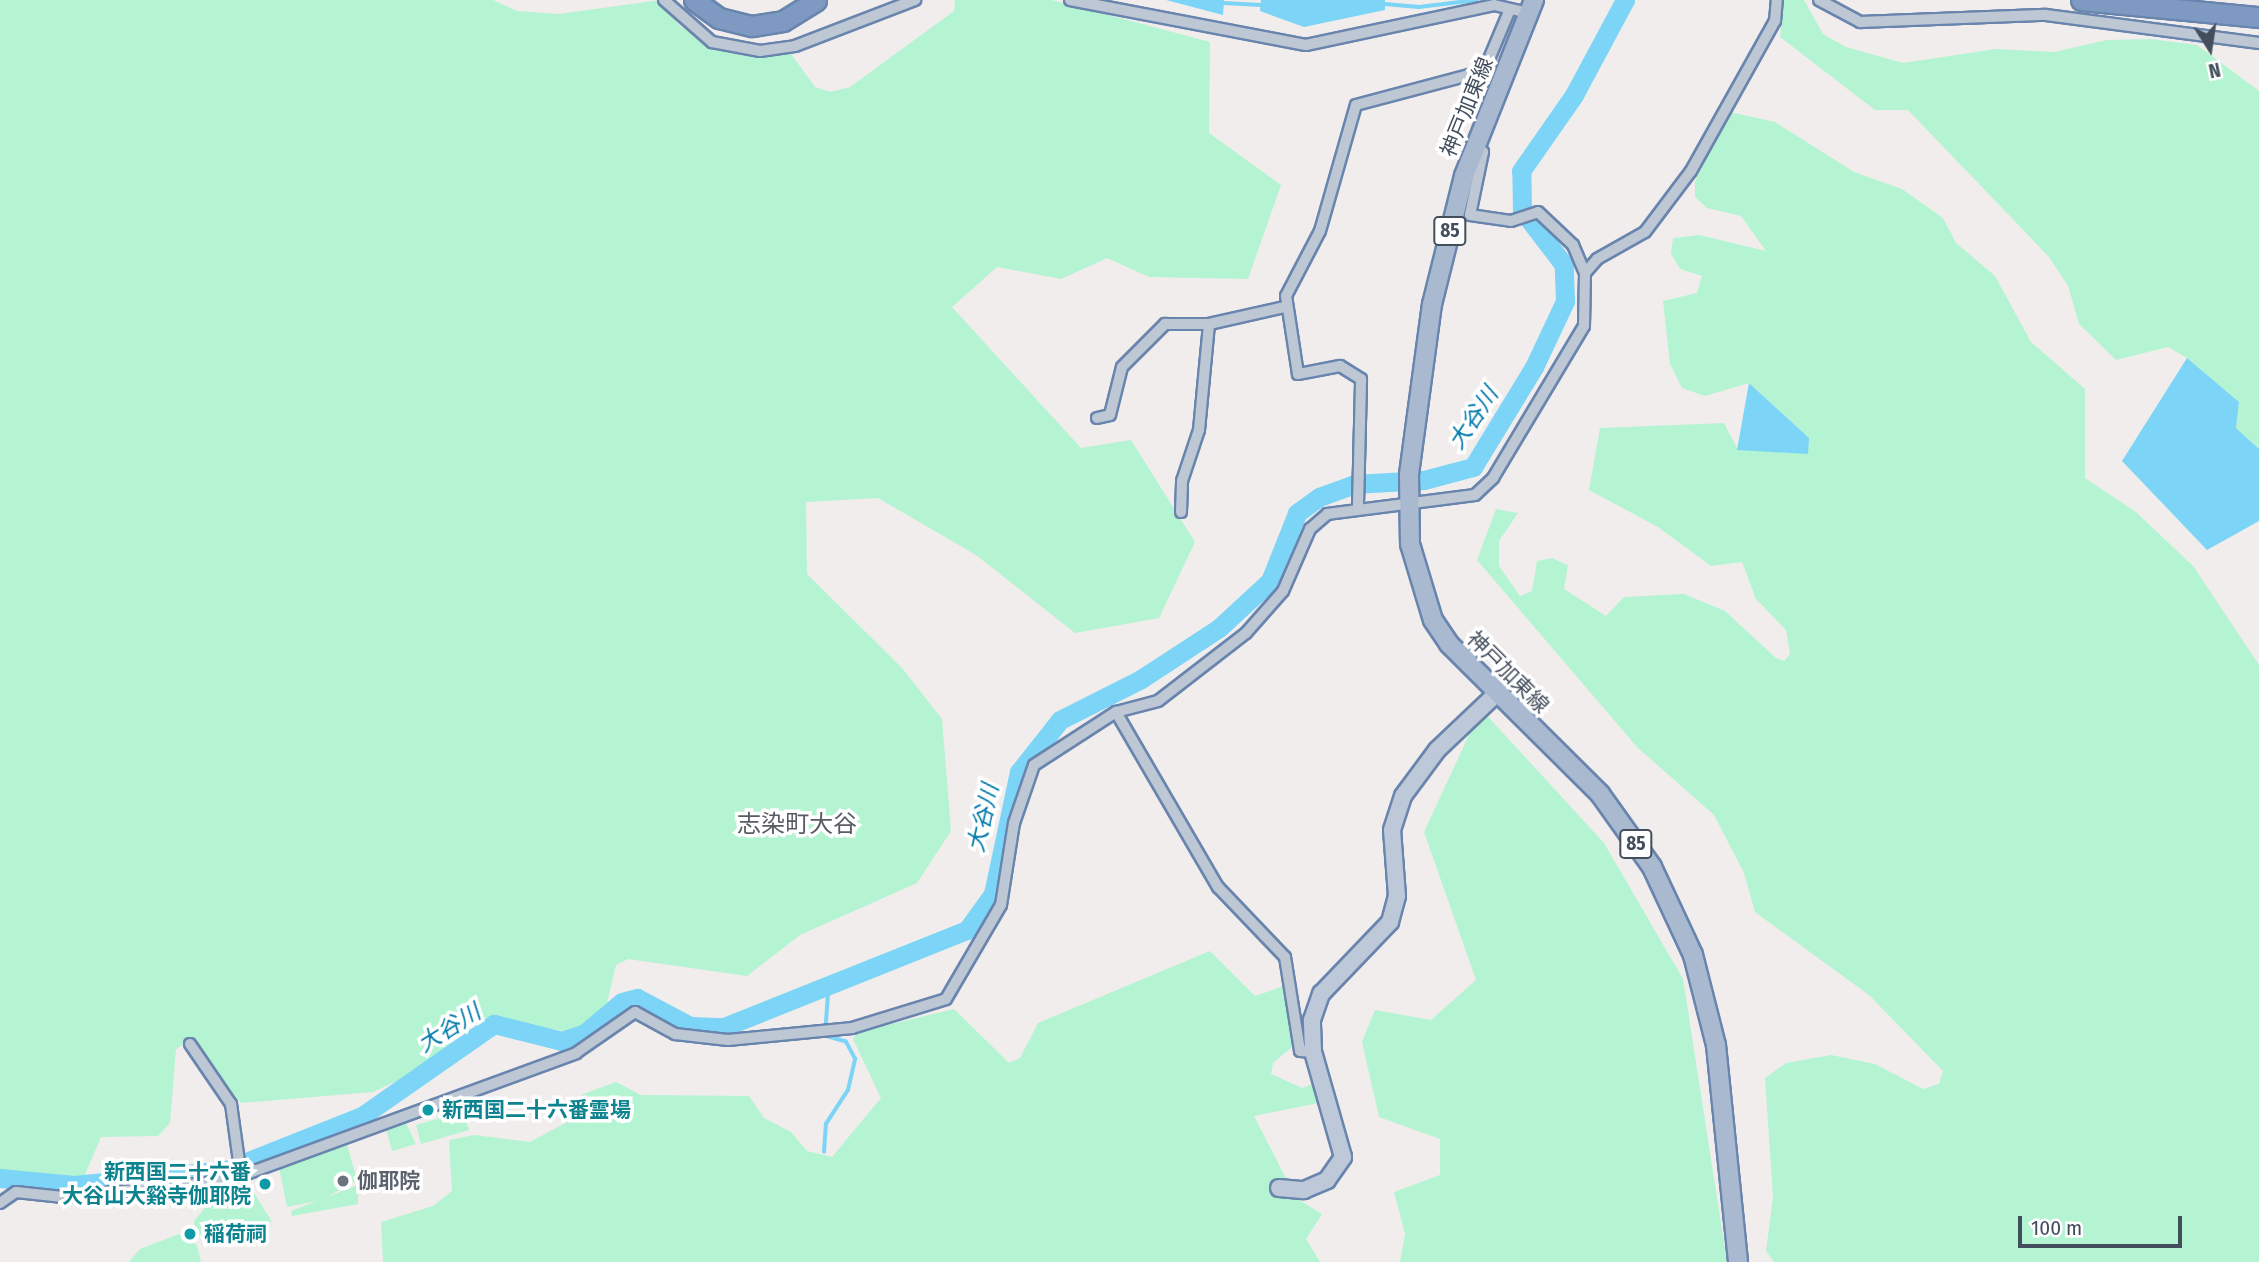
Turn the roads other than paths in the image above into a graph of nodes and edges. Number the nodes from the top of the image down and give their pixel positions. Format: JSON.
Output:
{"nodes":[{"id":1,"x":664,"y":0,"type":"edge"},
{"id":2,"x":694,"y":0,"type":"edge"},
{"id":3,"x":710,"y":0,"type":"edge"},
{"id":4,"x":799,"y":0,"type":"edge"},
{"id":5,"x":816,"y":0,"type":"edge"},
{"id":6,"x":915,"y":0,"type":"edge"},
{"id":7,"x":1070,"y":0,"type":"edge"},
{"id":8,"x":1777,"y":0,"type":"edge"},
{"id":9,"x":1819,"y":0,"type":"edge"},
{"id":10,"x":2081,"y":0,"type":"edge"},
{"id":11,"x":1532,"y":7,"type":"edge"},
{"id":12,"x":1510,"y":9,"type":"junction"},
{"id":13,"x":2259,"y":18,"type":"edge"},
{"id":14,"x":2259,"y":43,"type":"edge"},
{"id":15,"x":1474,"y":148,"type":"junction"},
{"id":16,"x":1585,"y":273,"type":"junction"},
{"id":17,"x":1285,"y":307,"type":"junction"},
{"id":18,"x":1209,"y":324,"type":"junction"},
{"id":19,"x":1097,"y":418,"type":"dead end"},
{"id":20,"x":1408,"y":488,"type":"junction"},
{"id":21,"x":1358,"y":501,"type":"junction"},
{"id":22,"x":1181,"y":512,"type":"dead end"},
{"id":23,"x":1494,"y":695,"type":"junction"},
{"id":24,"x":1116,"y":712,"type":"junction"},
{"id":25,"x":190,"y":1044,"type":"dead end"},
{"id":26,"x":1313,"y":1052,"type":"junction"},
{"id":27,"x":240,"y":1175,"type":"junction"},
{"id":28,"x":1279,"y":1188,"type":"dead end"},
{"id":29,"x":0,"y":1203,"type":"edge"},
{"id":30,"x":1738,"y":1262,"type":"edge"}],
"edges":[{"from":1,"to":6,"type":"street"},
{"from":2,"to":5,"type":"highway"},
{"from":3,"to":4,"type":"highway"},
{"from":7,"to":12,"type":"street"},
{"from":8,"to":16,"type":"street"},
{"from":9,"to":14,"type":"street"},
{"from":10,"to":13,"type":"highway"},
{"from":11,"to":12,"type":"street"},
{"from":11,"to":15,"type":"main road","name":"神戸加東線","number":"85"},
{"from":12,"to":17,"type":"street"},
{"from":15,"to":16,"type":"street"},
{"from":15,"to":20,"type":"main road","name":"神戸加東線","number":"85"},
{"from":16,"to":20,"type":"street"},
{"from":17,"to":18,"type":"street"},
{"from":17,"to":21,"type":"street"},
{"from":18,"to":19,"type":"street"},
{"from":18,"to":22,"type":"street"},
{"from":20,"to":21,"type":"street"},
{"from":20,"to":23,"type":"main road","name":"神戸加東線","number":"85"},
{"from":21,"to":24,"type":"street"},
{"from":23,"to":26,"type":"street"},
{"from":23,"to":30,"type":"main road","name":"神戸加東線","number":"85"},
{"from":24,"to":26,"type":"street"},
{"from":24,"to":27,"type":"street"},
{"from":25,"to":27,"type":"street"},
{"from":26,"to":28,"type":"street"},
{"from":27,"to":29,"type":"street"}]}
